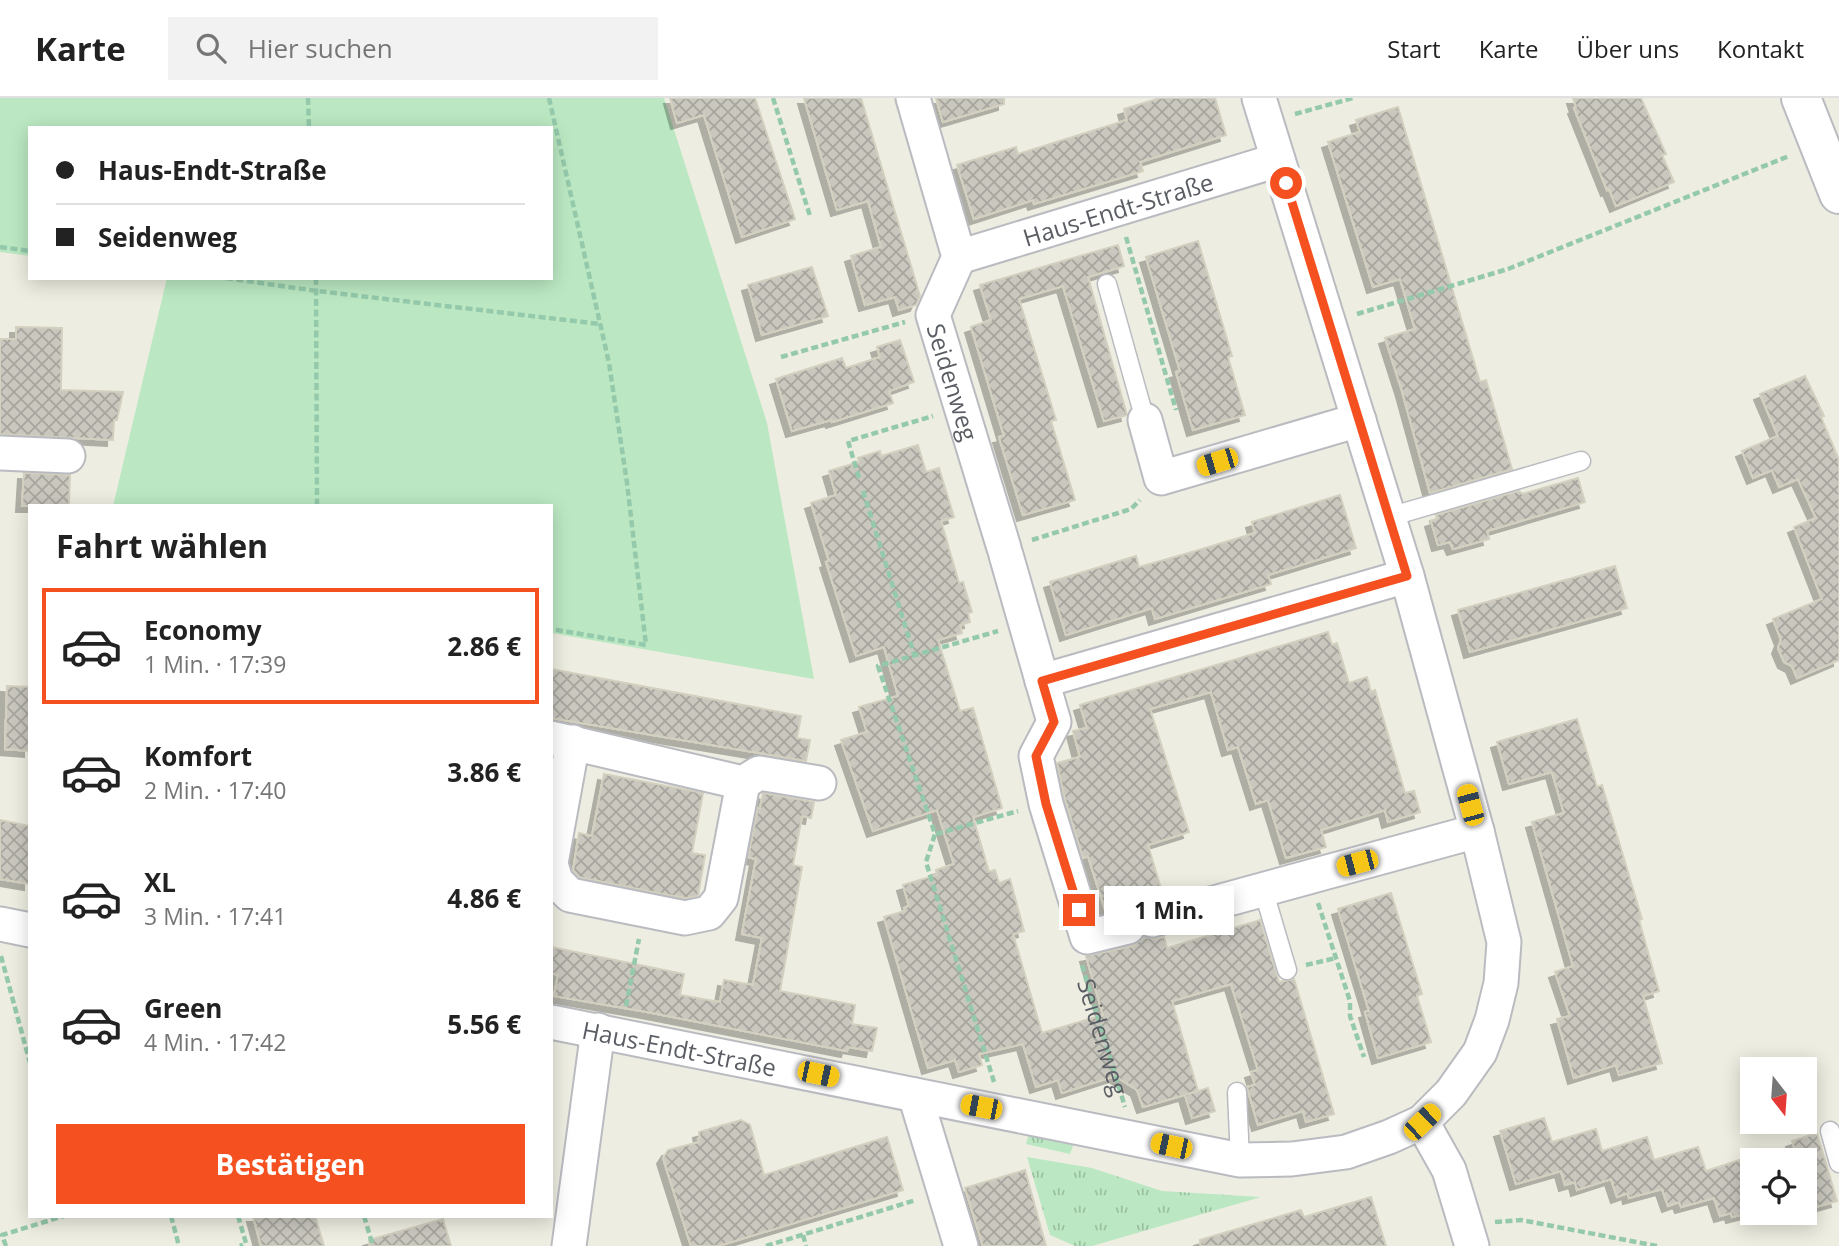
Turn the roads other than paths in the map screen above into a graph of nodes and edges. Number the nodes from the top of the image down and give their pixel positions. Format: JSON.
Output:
{"nodes":[{"id":1,"x":914,"y":98,"type":"edge"},
{"id":2,"x":1801,"y":98,"type":"edge"},
{"id":3,"x":1263,"y":110,"type":"edge"},
{"id":4,"x":1278,"y":160,"type":"junction"},
{"id":5,"x":1839,"y":194,"type":"edge"},
{"id":6,"x":959,"y":257,"type":"junction"},
{"id":7,"x":1107,"y":284,"type":"dead end"},
{"id":8,"x":1145,"y":420,"type":"joint"},
{"id":9,"x":1359,"y":420,"type":"junction"},
{"id":10,"x":0,"y":453,"type":"edge"},
{"id":11,"x":68,"y":456,"type":"dead end"},
{"id":12,"x":1581,"y":461,"type":"dead end"},
{"id":13,"x":1389,"y":517,"type":"junction"},
{"id":14,"x":1407,"y":576,"type":"junction"},
{"id":15,"x":1042,"y":681,"type":"junction"},
{"id":16,"x":562,"y":740,"type":"edge"},
{"id":17,"x":743,"y":783,"type":"junction"},
{"id":18,"x":819,"y":783,"type":"dead end"},
{"id":19,"x":1477,"y":831,"type":"junction"},
{"id":20,"x":553,"y":841,"type":"edge"},
{"id":21,"x":553,"y":872,"type":"edge"},
{"id":22,"x":1263,"y":889,"type":"junction"},
{"id":23,"x":0,"y":924,"type":"edge"},
{"id":24,"x":28,"y":930,"type":"edge"},
{"id":25,"x":1287,"y":970,"type":"dead end"},
{"id":26,"x":553,"y":1022,"type":"edge"},
{"id":27,"x":609,"y":1032,"type":"junction"},
{"id":28,"x":1237,"y":1092,"type":"dead end"},
{"id":29,"x":915,"y":1095,"type":"junction"},
{"id":30,"x":1422,"y":1122,"type":"junction"},
{"id":31,"x":1830,"y":1130,"type":"dead end"},
{"id":32,"x":1240,"y":1160,"type":"junction"},
{"id":33,"x":1839,"y":1163,"type":"edge"},
{"id":34,"x":1469,"y":1235,"type":"edge"},
{"id":35,"x":569,"y":1246,"type":"edge"},
{"id":36,"x":961,"y":1246,"type":"edge"}],
"edges":[{"from":1,"to":6,"type":"street"},
{"from":2,"to":5,"type":"street"},
{"from":3,"to":4,"type":"street","name":"Haus-Endt-Straße"},
{"from":4,"to":6,"type":"street","name":"Haus-Endt-Straße"},
{"from":4,"to":9,"type":"street","name":"Haus-Endt-Straße"},
{"from":6,"to":15,"type":"street","name":"Seidenweg"},
{"from":7,"to":8,"type":"lane"},
{"from":8,"to":9,"type":"street"},
{"from":9,"to":13,"type":"street","name":"Haus-Endt-Straße"},
{"from":10,"to":11,"type":"street"},
{"from":12,"to":13,"type":"lane"},
{"from":13,"to":14,"type":"street","name":"Haus-Endt-Straße"},
{"from":14,"to":15,"type":"street"},
{"from":14,"to":19,"type":"street","name":"Haus-Endt-Straße"},
{"from":15,"to":22,"type":"street","name":"Seidenweg"},
{"from":16,"to":17,"type":"street"},
{"from":16,"to":20,"type":"street"},
{"from":17,"to":18,"type":"street"},
{"from":17,"to":21,"type":"street"},
{"from":19,"to":22,"type":"street"},
{"from":19,"to":30,"type":"street","name":"Haus-Endt-Straße"},
{"from":22,"to":25,"type":"lane"},
{"from":23,"to":24,"type":"street"},
{"from":26,"to":27,"type":"street","name":"Haus-Endt-Straße"},
{"from":27,"to":29,"type":"street","name":"Haus-Endt-Straße"},
{"from":27,"to":35,"type":"street"},
{"from":28,"to":32,"type":"lane"},
{"from":29,"to":32,"type":"street","name":"Haus-Endt-Straße"},
{"from":29,"to":36,"type":"street"},
{"from":30,"to":32,"type":"street","name":"Haus-Endt-Straße"},
{"from":30,"to":34,"type":"street"},
{"from":31,"to":33,"type":"lane"}]}
